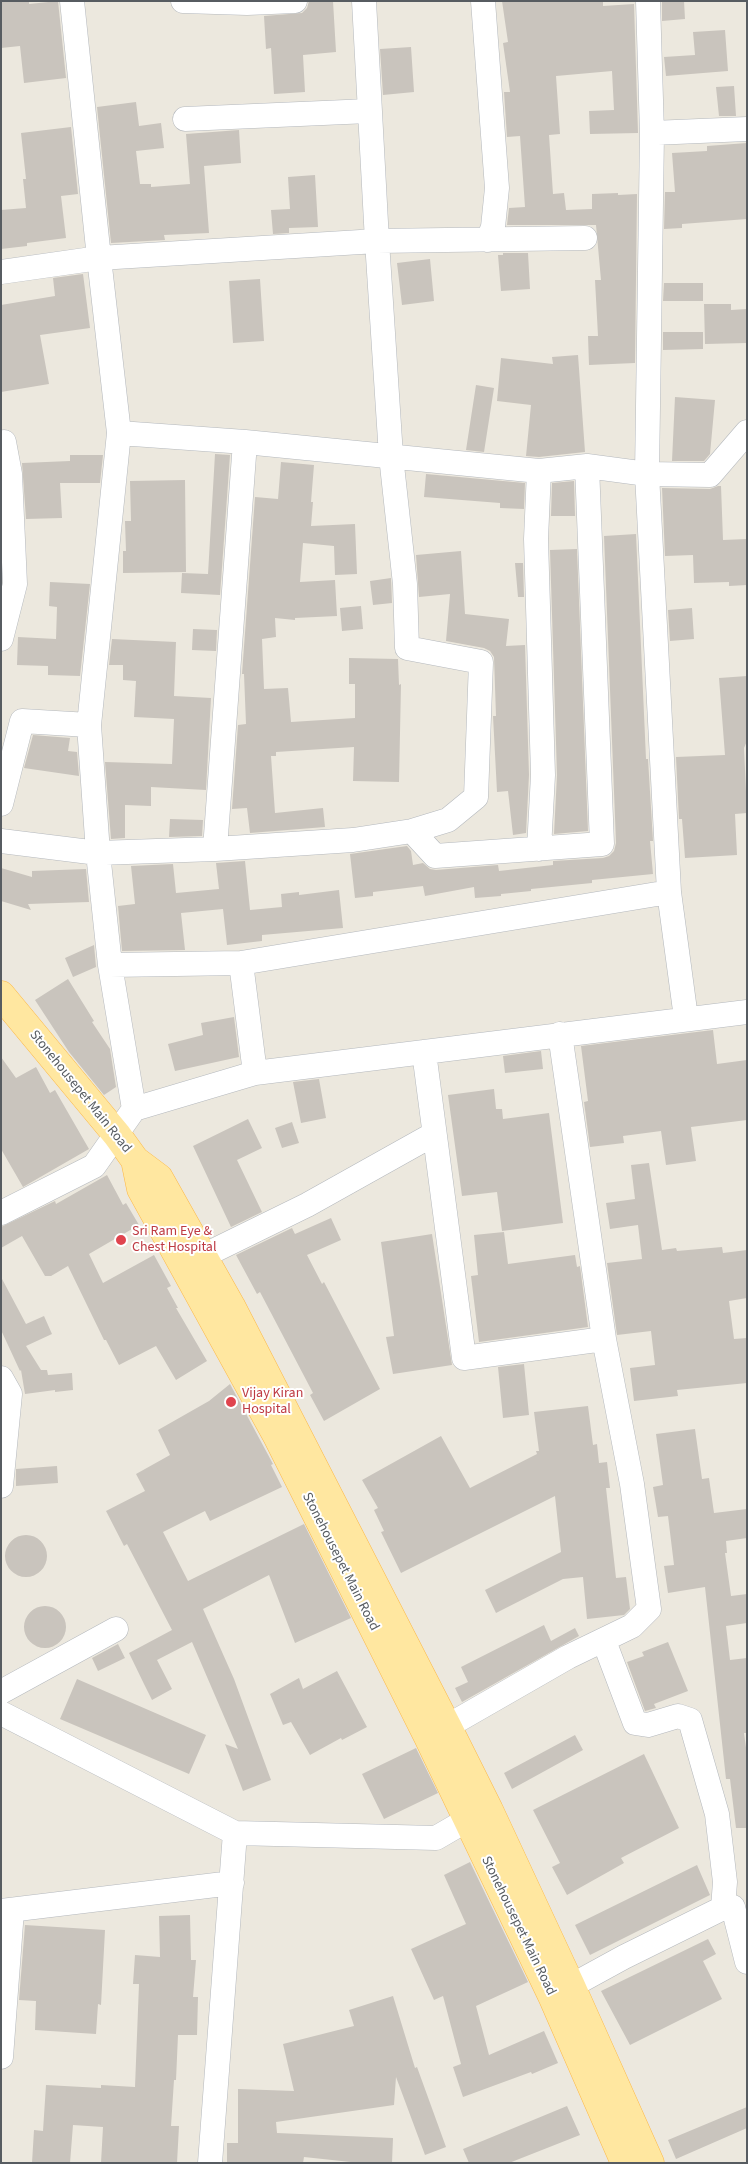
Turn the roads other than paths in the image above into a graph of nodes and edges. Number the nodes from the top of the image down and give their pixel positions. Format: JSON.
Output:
{"nodes":[{"id":1,"x":72,"y":1,"type":"edge"},
{"id":2,"x":183,"y":1,"type":"edge"},
{"id":3,"x":295,"y":1,"type":"edge"},
{"id":4,"x":364,"y":1,"type":"edge"},
{"id":5,"x":483,"y":1,"type":"edge"},
{"id":6,"x":648,"y":1,"type":"edge"},
{"id":7,"x":369,"y":111,"type":"junction"},
{"id":8,"x":185,"y":119,"type":"dead end"},
{"id":9,"x":747,"y":129,"type":"edge"},
{"id":10,"x":652,"y":133,"type":"junction"},
{"id":11,"x":584,"y":238,"type":"dead end"},
{"id":12,"x":488,"y":240,"type":"junction"},
{"id":13,"x":377,"y":241,"type":"junction"},
{"id":14,"x":99,"y":258,"type":"junction"},
{"id":15,"x":1,"y":272,"type":"edge"},
{"id":16,"x":747,"y":432,"type":"edge"},
{"id":17,"x":119,"y":433,"type":"junction"},
{"id":18,"x":4,"y":442,"type":"dead end"},
{"id":19,"x":245,"y":442,"type":"junction"},
{"id":20,"x":391,"y":456,"type":"junction"},
{"id":21,"x":587,"y":466,"type":"junction"},
{"id":22,"x":538,"y":471,"type":"junction"},
{"id":23,"x":647,"y":474,"type":"junction"},
{"id":24,"x":1,"y":639,"type":"edge"},
{"id":25,"x":89,"y":725,"type":"junction"},
{"id":26,"x":1,"y":804,"type":"edge"},
{"id":27,"x":412,"y":832,"type":"junction"},
{"id":28,"x":1,"y":841,"type":"edge"},
{"id":29,"x":215,"y":849,"type":"junction"},
{"id":30,"x":539,"y":849,"type":"junction"},
{"id":31,"x":98,"y":853,"type":"junction"},
{"id":32,"x":669,"y":892,"type":"junction"},
{"id":33,"x":241,"y":963,"type":"junction"},
{"id":34,"x":110,"y":965,"type":"junction"},
{"id":35,"x":1,"y":995,"type":"edge"},
{"id":36,"x":747,"y":1012,"type":"edge"},
{"id":37,"x":686,"y":1018,"type":"junction"},
{"id":38,"x":560,"y":1034,"type":"junction"},
{"id":39,"x":424,"y":1052,"type":"junction"},
{"id":40,"x":255,"y":1073,"type":"junction"},
{"id":41,"x":134,"y":1109,"type":"junction"},
{"id":42,"x":434,"y":1134,"type":"junction"},
{"id":43,"x":117,"y":1136,"type":"junction"},
{"id":44,"x":135,"y":1160,"type":"junction"},
{"id":45,"x":1,"y":1213,"type":"edge"},
{"id":46,"x":203,"y":1256,"type":"junction"},
{"id":47,"x":222,"y":1312,"type":"junction"},
{"id":48,"x":604,"y":1339,"type":"junction"},
{"id":49,"x":1,"y":1378,"type":"edge"},
{"id":50,"x":1,"y":1486,"type":"edge"},
{"id":51,"x":116,"y":1629,"type":"dead end"},
{"id":52,"x":604,"y":1640,"type":"junction"},
{"id":53,"x":1,"y":1692,"type":"edge"},
{"id":54,"x":1,"y":1713,"type":"edge"},
{"id":55,"x":438,"y":1733,"type":"junction"},
{"id":56,"x":478,"y":1815,"type":"junction"},
{"id":57,"x":235,"y":1833,"type":"junction"},
{"id":58,"x":232,"y":1883,"type":"junction"},
{"id":59,"x":734,"y":1906,"type":"edge"},
{"id":60,"x":7,"y":1911,"type":"edge"},
{"id":61,"x":536,"y":1938,"type":"junction"},
{"id":62,"x":747,"y":1962,"type":"edge"},
{"id":63,"x":571,"y":1986,"type":"junction"},
{"id":64,"x":1,"y":2057,"type":"edge"},
{"id":65,"x":210,"y":2163,"type":"edge"},
{"id":66,"x":624,"y":2163,"type":"edge"},
{"id":67,"x":650,"y":2163,"type":"edge"}],
"edges":[{"from":1,"to":14,"type":"street"},
{"from":2,"to":3,"type":"street"},
{"from":4,"to":7,"type":"street"},
{"from":5,"to":12,"type":"street"},
{"from":6,"to":10,"type":"street"},
{"from":7,"to":8,"type":"street"},
{"from":7,"to":13,"type":"street"},
{"from":9,"to":10,"type":"street"},
{"from":10,"to":23,"type":"street"},
{"from":11,"to":12,"type":"street"},
{"from":12,"to":13,"type":"street"},
{"from":13,"to":14,"type":"street"},
{"from":13,"to":20,"type":"street"},
{"from":14,"to":15,"type":"street"},
{"from":14,"to":17,"type":"street"},
{"from":16,"to":23,"type":"street"},
{"from":17,"to":19,"type":"street"},
{"from":17,"to":25,"type":"street"},
{"from":18,"to":24,"type":"street"},
{"from":19,"to":20,"type":"street"},
{"from":19,"to":29,"type":"street"},
{"from":20,"to":22,"type":"street"},
{"from":20,"to":27,"type":"street"},
{"from":21,"to":22,"type":"street"},
{"from":21,"to":23,"type":"street"},
{"from":21,"to":30,"type":"street"},
{"from":22,"to":30,"type":"street"},
{"from":23,"to":32,"type":"street"},
{"from":25,"to":26,"type":"street"},
{"from":25,"to":31,"type":"street"},
{"from":27,"to":29,"type":"street"},
{"from":27,"to":30,"type":"street"},
{"from":28,"to":31,"type":"street"},
{"from":29,"to":31,"type":"street"},
{"from":31,"to":34,"type":"street"},
{"from":32,"to":33,"type":"street"},
{"from":32,"to":37,"type":"street"},
{"from":33,"to":34,"type":"street"},
{"from":33,"to":40,"type":"street"},
{"from":34,"to":41,"type":"street"},
{"from":35,"to":43,"type":"main road","name":"Stonehousepet Main Road"},
{"from":36,"to":37,"type":"street"},
{"from":37,"to":38,"type":"street"},
{"from":38,"to":39,"type":"street"},
{"from":38,"to":48,"type":"street"},
{"from":39,"to":40,"type":"street"},
{"from":39,"to":42,"type":"street"},
{"from":40,"to":41,"type":"street"},
{"from":41,"to":43,"type":"street"},
{"from":42,"to":46,"type":"street"},
{"from":42,"to":48,"type":"street"},
{"from":43,"to":44,"type":"main road","name":"Stonehousepet Main Road"},
{"from":43,"to":45,"type":"street"},
{"from":44,"to":46,"type":"main road"},
{"from":44,"to":47,"type":"main road","name":"Stonehousepet Main Road"},
{"from":46,"to":47,"type":"main road"},
{"from":47,"to":55,"type":"main road","name":"Stonehousepet Main Road"},
{"from":48,"to":52,"type":"street"},
{"from":49,"to":50,"type":"street"},
{"from":51,"to":53,"type":"street"},
{"from":52,"to":55,"type":"street"},
{"from":52,"to":59,"type":"street"},
{"from":54,"to":57,"type":"street"},
{"from":55,"to":56,"type":"main road","name":"Stonehousepet Main Road"},
{"from":56,"to":57,"type":"street"},
{"from":56,"to":61,"type":"main road","name":"Stonehousepet Main Road"},
{"from":57,"to":58,"type":"street"},
{"from":58,"to":60,"type":"street"},
{"from":58,"to":65,"type":"street"},
{"from":59,"to":62,"type":"street"},
{"from":59,"to":63,"type":"street"},
{"from":60,"to":64,"type":"street"},
{"from":61,"to":63,"type":"main road"},
{"from":61,"to":66,"type":"main road","name":"Stonehousepet Main Road"},
{"from":63,"to":67,"type":"main road"}]}
